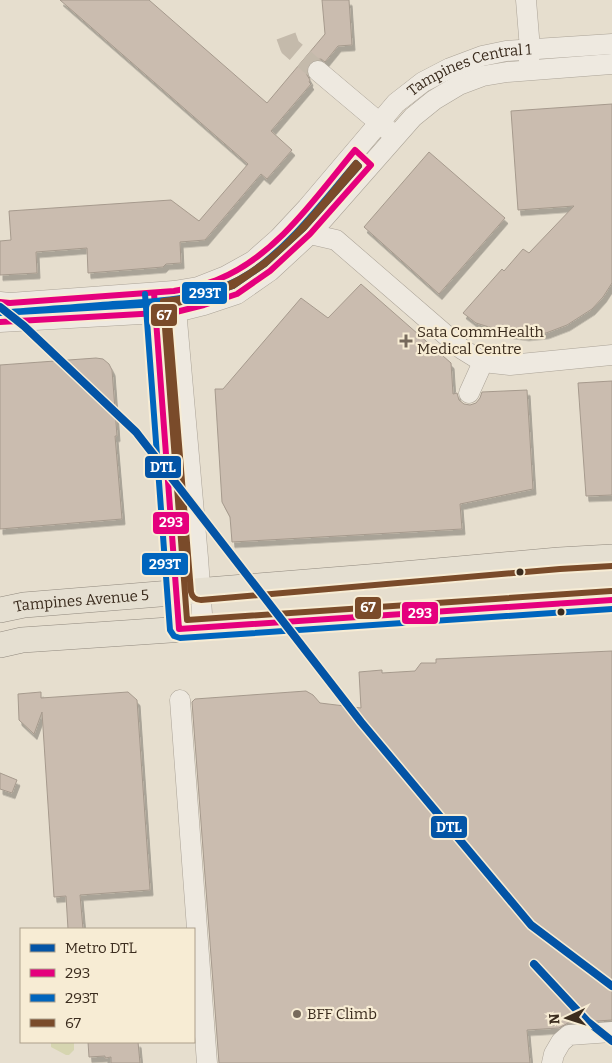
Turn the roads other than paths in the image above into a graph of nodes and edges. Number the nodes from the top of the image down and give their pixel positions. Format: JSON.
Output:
{"nodes":[{"id":1,"x":526,"y":0,"type":"edge"},
{"id":2,"x":612,"y":44,"type":"edge"},
{"id":3,"x":530,"y":49,"type":"junction"},
{"id":4,"x":612,"y":64,"type":"edge"},
{"id":5,"x":525,"y":70,"type":"junction"},
{"id":6,"x":318,"y":71,"type":"tunnel mouth"},
{"id":7,"x":380,"y":122,"type":"junction"},
{"id":8,"x":396,"y":136,"type":"junction"},
{"id":9,"x":355,"y":150,"type":"junction"},
{"id":10,"x":371,"y":165,"type":"junction"},
{"id":11,"x":310,"y":234,"type":"junction"},
{"id":12,"x":174,"y":291,"type":"junction"},
{"id":13,"x":154,"y":293,"type":"junction"},
{"id":14,"x":0,"y":302,"type":"edge"},
{"id":15,"x":176,"y":312,"type":"junction"},
{"id":16,"x":156,"y":313,"type":"junction"},
{"id":17,"x":0,"y":322,"type":"edge"},
{"id":18,"x":612,"y":356,"type":"edge"},
{"id":19,"x":483,"y":362,"type":"junction"},
{"id":20,"x":469,"y":393,"type":"dead end"},
{"id":21,"x":612,"y":557,"type":"edge"},
{"id":22,"x":188,"y":592,"type":"junction"},
{"id":23,"x":612,"y":600,"type":"edge"},
{"id":24,"x":0,"y":610,"type":"edge"},
{"id":25,"x":191,"y":629,"type":"junction"},
{"id":26,"x":0,"y":645,"type":"edge"},
{"id":27,"x":180,"y":700,"type":"dead end"},
{"id":28,"x":612,"y":1032,"type":"edge"},
{"id":29,"x":207,"y":1063,"type":"edge"},
{"id":30,"x":552,"y":1063,"type":"edge"}],
"edges":[{"from":1,"to":3,"type":"street"},
{"from":2,"to":3,"type":"street","name":"Tampines Central 1"},
{"from":3,"to":5,"type":"street"},
{"from":3,"to":7,"type":"street","name":"Tampines Central 1"},
{"from":4,"to":5,"type":"street","name":"Tampines Central 1"},
{"from":5,"to":8,"type":"street","name":"Tampines Central 1"},
{"from":6,"to":7,"type":"street"},
{"from":7,"to":8,"type":"street"},
{"from":7,"to":9,"type":"street","name":"Tampines Central 1"},
{"from":8,"to":10,"type":"street","name":"Tampines Central 1"},
{"from":9,"to":10,"type":"street"},
{"from":9,"to":12,"type":"street","name":"Tampines Central 1"},
{"from":10,"to":11,"type":"street","name":"Tampines Central 1"},
{"from":11,"to":15,"type":"street","name":"Tampines Central 1"},
{"from":11,"to":19,"type":"street"},
{"from":12,"to":13,"type":"street","name":"Tampines Central 1"},
{"from":12,"to":15,"type":"street"},
{"from":13,"to":14,"type":"street","name":"Tampines Central 1"},
{"from":13,"to":16,"type":"street"},
{"from":15,"to":16,"type":"street","name":"Tampines Central 1"},
{"from":15,"to":22,"type":"street"},
{"from":16,"to":17,"type":"street","name":"Tampines Central 1"},
{"from":16,"to":22,"type":"street"},
{"from":18,"to":19,"type":"street"},
{"from":19,"to":20,"type":"street"},
{"from":21,"to":22,"type":"main road","name":"Tampines Avenue 5"},
{"from":22,"to":24,"type":"main road","name":"Tampines Avenue 5"},
{"from":22,"to":25,"type":"street"},
{"from":23,"to":25,"type":"main road"},
{"from":25,"to":26,"type":"main road"},
{"from":27,"to":29,"type":"street"},
{"from":28,"to":30,"type":"street"}]}
